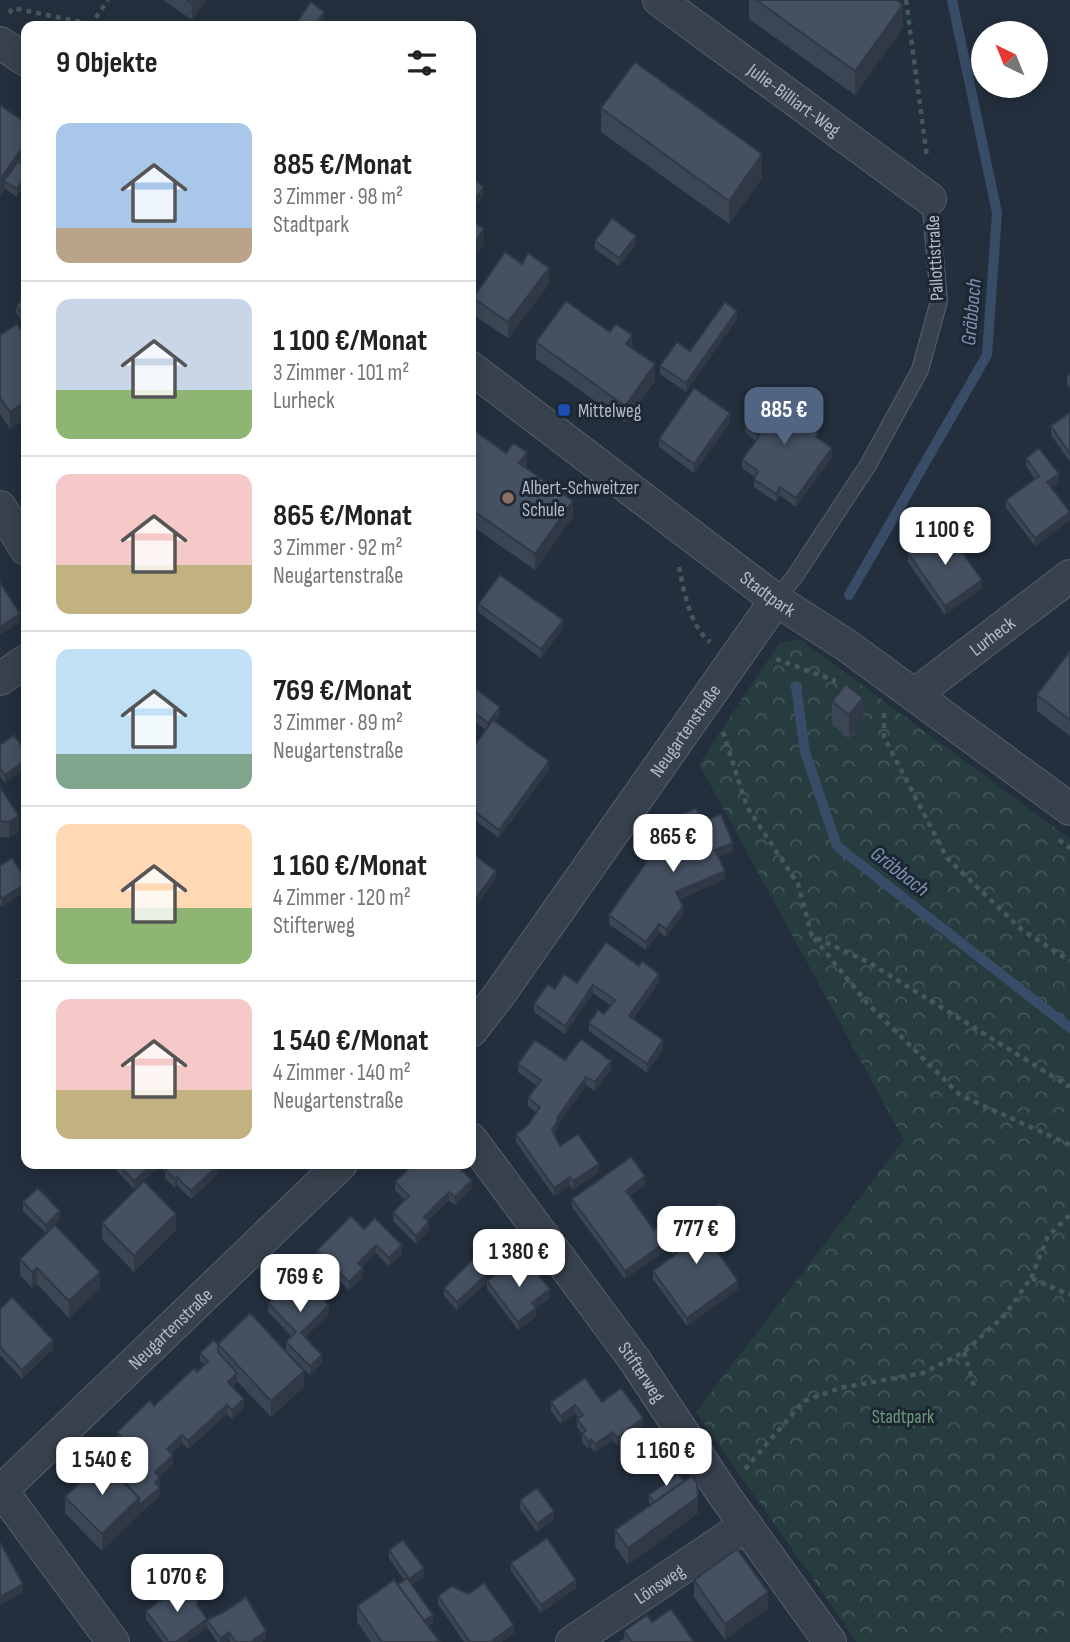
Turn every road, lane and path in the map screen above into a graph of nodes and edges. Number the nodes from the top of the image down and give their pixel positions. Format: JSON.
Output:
{"nodes":[{"id":1,"x":108,"y":0,"type":"edge"},
{"id":2,"x":659,"y":0,"type":"edge"},
{"id":3,"x":906,"y":0,"type":"edge"},
{"id":4,"x":72,"y":21,"type":"edge"},
{"id":5,"x":93,"y":21,"type":"edge"},
{"id":6,"x":3,"y":29,"type":"edge"},
{"id":7,"x":21,"y":53,"type":"edge"},
{"id":8,"x":930,"y":199,"type":"junction"},
{"id":9,"x":476,"y":372,"type":"edge"},
{"id":10,"x":0,"y":507,"type":"edge"},
{"id":11,"x":696,"y":539,"type":"junction"},
{"id":12,"x":21,"y":540,"type":"edge"},
{"id":13,"x":1070,"y":576,"type":"edge"},
{"id":14,"x":776,"y":600,"type":"junction"},
{"id":15,"x":21,"y":665,"type":"edge"},
{"id":16,"x":0,"y":680,"type":"edge"},
{"id":17,"x":719,"y":683,"type":"junction"},
{"id":18,"x":914,"y":695,"type":"junction"},
{"id":19,"x":884,"y":711,"type":"dead end"},
{"id":20,"x":1070,"y":809,"type":"edge"},
{"id":21,"x":812,"y":936,"type":"junction"},
{"id":22,"x":1070,"y":961,"type":"edge"},
{"id":23,"x":476,"y":1024,"type":"edge"},
{"id":24,"x":1070,"y":1087,"type":"edge"},
{"id":25,"x":1070,"y":1145,"type":"edge"},
{"id":26,"x":476,"y":1146,"type":"edge"},
{"id":27,"x":336,"y":1169,"type":"edge"},
{"id":28,"x":1070,"y":1215,"type":"edge"},
{"id":29,"x":1031,"y":1278,"type":"junction"},
{"id":30,"x":1070,"y":1295,"type":"edge"},
{"id":31,"x":964,"y":1352,"type":"junction"},
{"id":32,"x":974,"y":1386,"type":"dead end"},
{"id":33,"x":1,"y":1492,"type":"edge"},
{"id":34,"x":724,"y":1495,"type":"junction"},
{"id":35,"x":746,"y":1525,"type":"junction"},
{"id":36,"x":113,"y":1642,"type":"edge"},
{"id":37,"x":572,"y":1642,"type":"edge"},
{"id":38,"x":830,"y":1642,"type":"edge"}],
"edges":[{"from":1,"to":5,"type":"path"},
{"from":2,"to":8,"type":"street","name":"Julie-Billiart-Weg"},
{"from":3,"to":8,"type":"path","name":"Pallottistraße"},
{"from":4,"to":6,"type":"path"},
{"from":6,"to":7,"type":"street"},
{"from":8,"to":14,"type":"lane","name":"Pallottistraße"},
{"from":9,"to":11,"type":"street","name":"Stadtpark"},
{"from":10,"to":12,"type":"street"},
{"from":11,"to":14,"type":"street","name":"Stadtpark"},
{"from":11,"to":17,"type":"path"},
{"from":13,"to":18,"type":"street","name":"Lurheck"},
{"from":14,"to":17,"type":"street","name":"Neugartenstraße"},
{"from":14,"to":18,"type":"street","name":"Stadtpark"},
{"from":15,"to":16,"type":"street"},
{"from":17,"to":21,"type":"path"},
{"from":17,"to":23,"type":"street","name":"Neugartenstraße"},
{"from":18,"to":20,"type":"street","name":"Stadtpark"},
{"from":19,"to":22,"type":"path"},
{"from":21,"to":24,"type":"path"},
{"from":21,"to":25,"type":"path"},
{"from":26,"to":34,"type":"street","name":"Stifterweg"},
{"from":27,"to":33,"type":"street","name":"Neugartenstraße"},
{"from":28,"to":29,"type":"path"},
{"from":29,"to":30,"type":"path"},
{"from":29,"to":31,"type":"path"},
{"from":31,"to":32,"type":"path"},
{"from":31,"to":34,"type":"path"},
{"from":33,"to":36,"type":"street"},
{"from":34,"to":35,"type":"street","name":"Stifterweg"},
{"from":35,"to":37,"type":"street","name":"Lönsweg"},
{"from":35,"to":38,"type":"street","name":"Stifterweg"}]}
